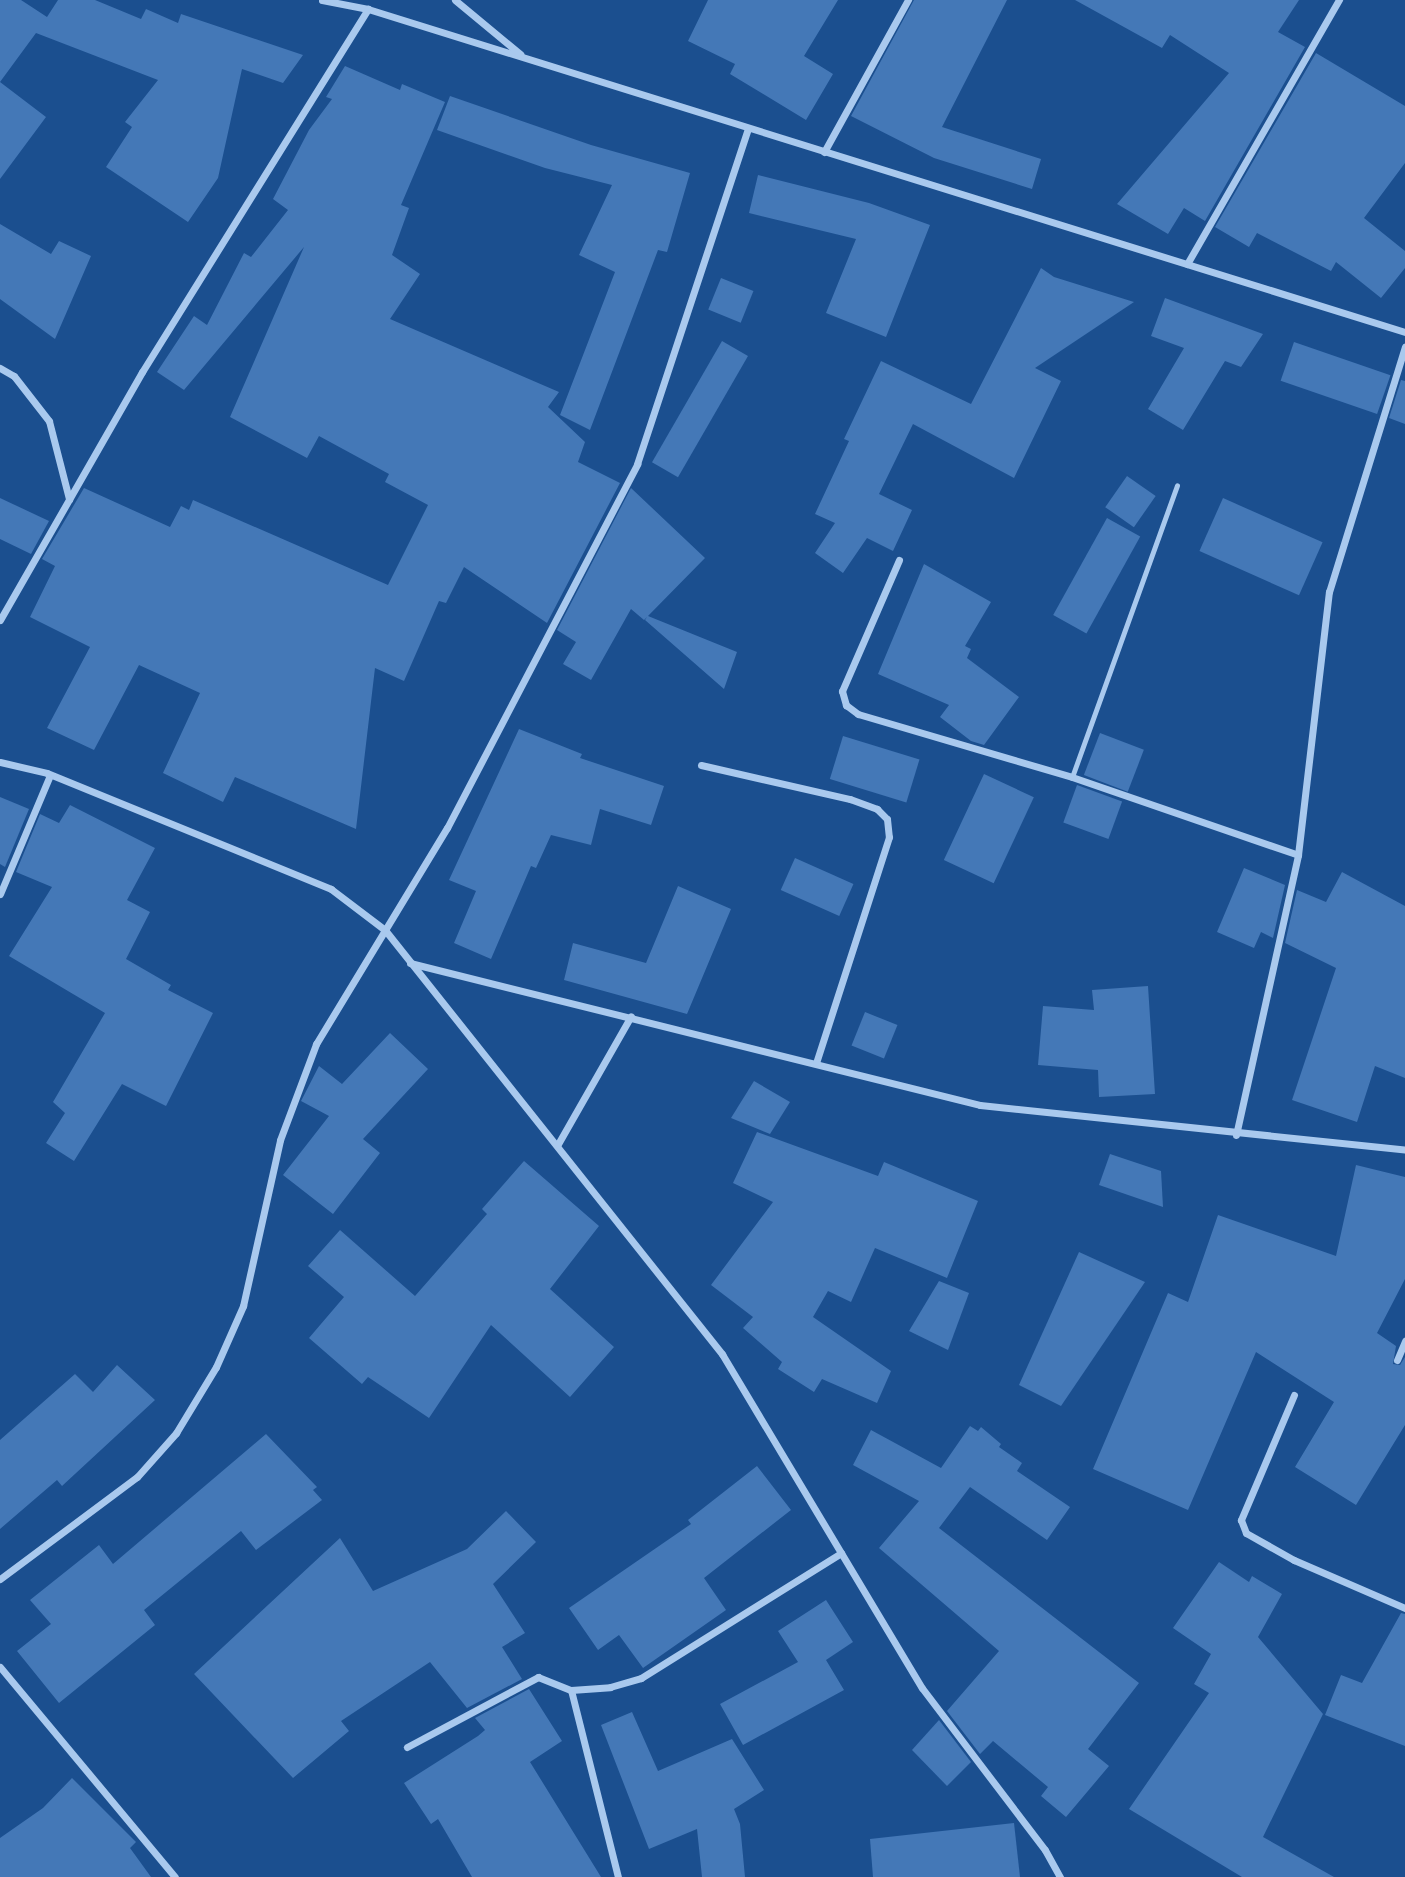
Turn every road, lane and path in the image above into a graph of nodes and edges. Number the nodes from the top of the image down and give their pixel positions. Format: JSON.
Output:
{"nodes":[{"id":1,"x":322,"y":0,"type":"edge"},
{"id":2,"x":455,"y":0,"type":"edge"},
{"id":3,"x":908,"y":0,"type":"edge"},
{"id":4,"x":1339,"y":0,"type":"edge"},
{"id":5,"x":368,"y":9,"type":"junction"},
{"id":6,"x":523,"y":57,"type":"junction"},
{"id":7,"x":748,"y":129,"type":"junction"},
{"id":8,"x":824,"y":152,"type":"junction"},
{"id":9,"x":1187,"y":264,"type":"junction"},
{"id":10,"x":1405,"y":332,"type":"edge"},
{"id":11,"x":1405,"y":348,"type":"edge"},
{"id":12,"x":0,"y":368,"type":"edge"},
{"id":13,"x":1177,"y":485,"type":"dead end"},
{"id":14,"x":69,"y":500,"type":"junction"},
{"id":15,"x":899,"y":560,"type":"dead end"},
{"id":16,"x":0,"y":620,"type":"edge"},
{"id":17,"x":0,"y":762,"type":"edge"},
{"id":18,"x":701,"y":765,"type":"dead end"},
{"id":19,"x":47,"y":773,"type":"junction"},
{"id":20,"x":1072,"y":777,"type":"junction"},
{"id":21,"x":1298,"y":855,"type":"junction"},
{"id":22,"x":0,"y":894,"type":"edge"},
{"id":23,"x":385,"y":930,"type":"junction"},
{"id":24,"x":410,"y":963,"type":"junction"},
{"id":25,"x":631,"y":1016,"type":"junction"},
{"id":26,"x":816,"y":1063,"type":"junction"},
{"id":27,"x":1236,"y":1135,"type":"junction"},
{"id":28,"x":558,"y":1144,"type":"junction"},
{"id":29,"x":1405,"y":1150,"type":"edge"},
{"id":30,"x":1405,"y":1341,"type":"edge"},
{"id":31,"x":1397,"y":1360,"type":"dead end"},
{"id":32,"x":1294,"y":1395,"type":"dead end"},
{"id":33,"x":841,"y":1553,"type":"junction"},
{"id":34,"x":0,"y":1579,"type":"edge"},
{"id":35,"x":1405,"y":1608,"type":"edge"},
{"id":36,"x":0,"y":1667,"type":"edge"},
{"id":37,"x":571,"y":1690,"type":"junction"},
{"id":38,"x":407,"y":1747,"type":"dead end"},
{"id":39,"x":176,"y":1877,"type":"edge"},
{"id":40,"x":618,"y":1877,"type":"edge"},
{"id":41,"x":1060,"y":1877,"type":"edge"}],
"edges":[{"from":1,"to":5,"type":"street"},
{"from":2,"to":6,"type":"street"},
{"from":3,"to":8,"type":"street"},
{"from":4,"to":9,"type":"street"},
{"from":5,"to":6,"type":"street"},
{"from":5,"to":14,"type":"street"},
{"from":6,"to":7,"type":"street"},
{"from":7,"to":8,"type":"street"},
{"from":7,"to":23,"type":"street"},
{"from":8,"to":9,"type":"street"},
{"from":9,"to":10,"type":"street"},
{"from":11,"to":21,"type":"street"},
{"from":12,"to":14,"type":"street"},
{"from":13,"to":20,"type":"lane"},
{"from":14,"to":16,"type":"street"},
{"from":15,"to":20,"type":"street"},
{"from":17,"to":19,"type":"street"},
{"from":18,"to":26,"type":"street"},
{"from":19,"to":22,"type":"street"},
{"from":19,"to":23,"type":"street"},
{"from":20,"to":21,"type":"street"},
{"from":21,"to":27,"type":"street"},
{"from":23,"to":24,"type":"street"},
{"from":23,"to":34,"type":"street"},
{"from":24,"to":25,"type":"street"},
{"from":24,"to":28,"type":"street"},
{"from":25,"to":26,"type":"street"},
{"from":25,"to":28,"type":"street"},
{"from":26,"to":27,"type":"street"},
{"from":27,"to":29,"type":"street"},
{"from":28,"to":33,"type":"street"},
{"from":30,"to":31,"type":"street"},
{"from":32,"to":35,"type":"street"},
{"from":33,"to":37,"type":"street"},
{"from":33,"to":41,"type":"street"},
{"from":36,"to":39,"type":"street"},
{"from":37,"to":38,"type":"street"},
{"from":37,"to":40,"type":"street"}]}
